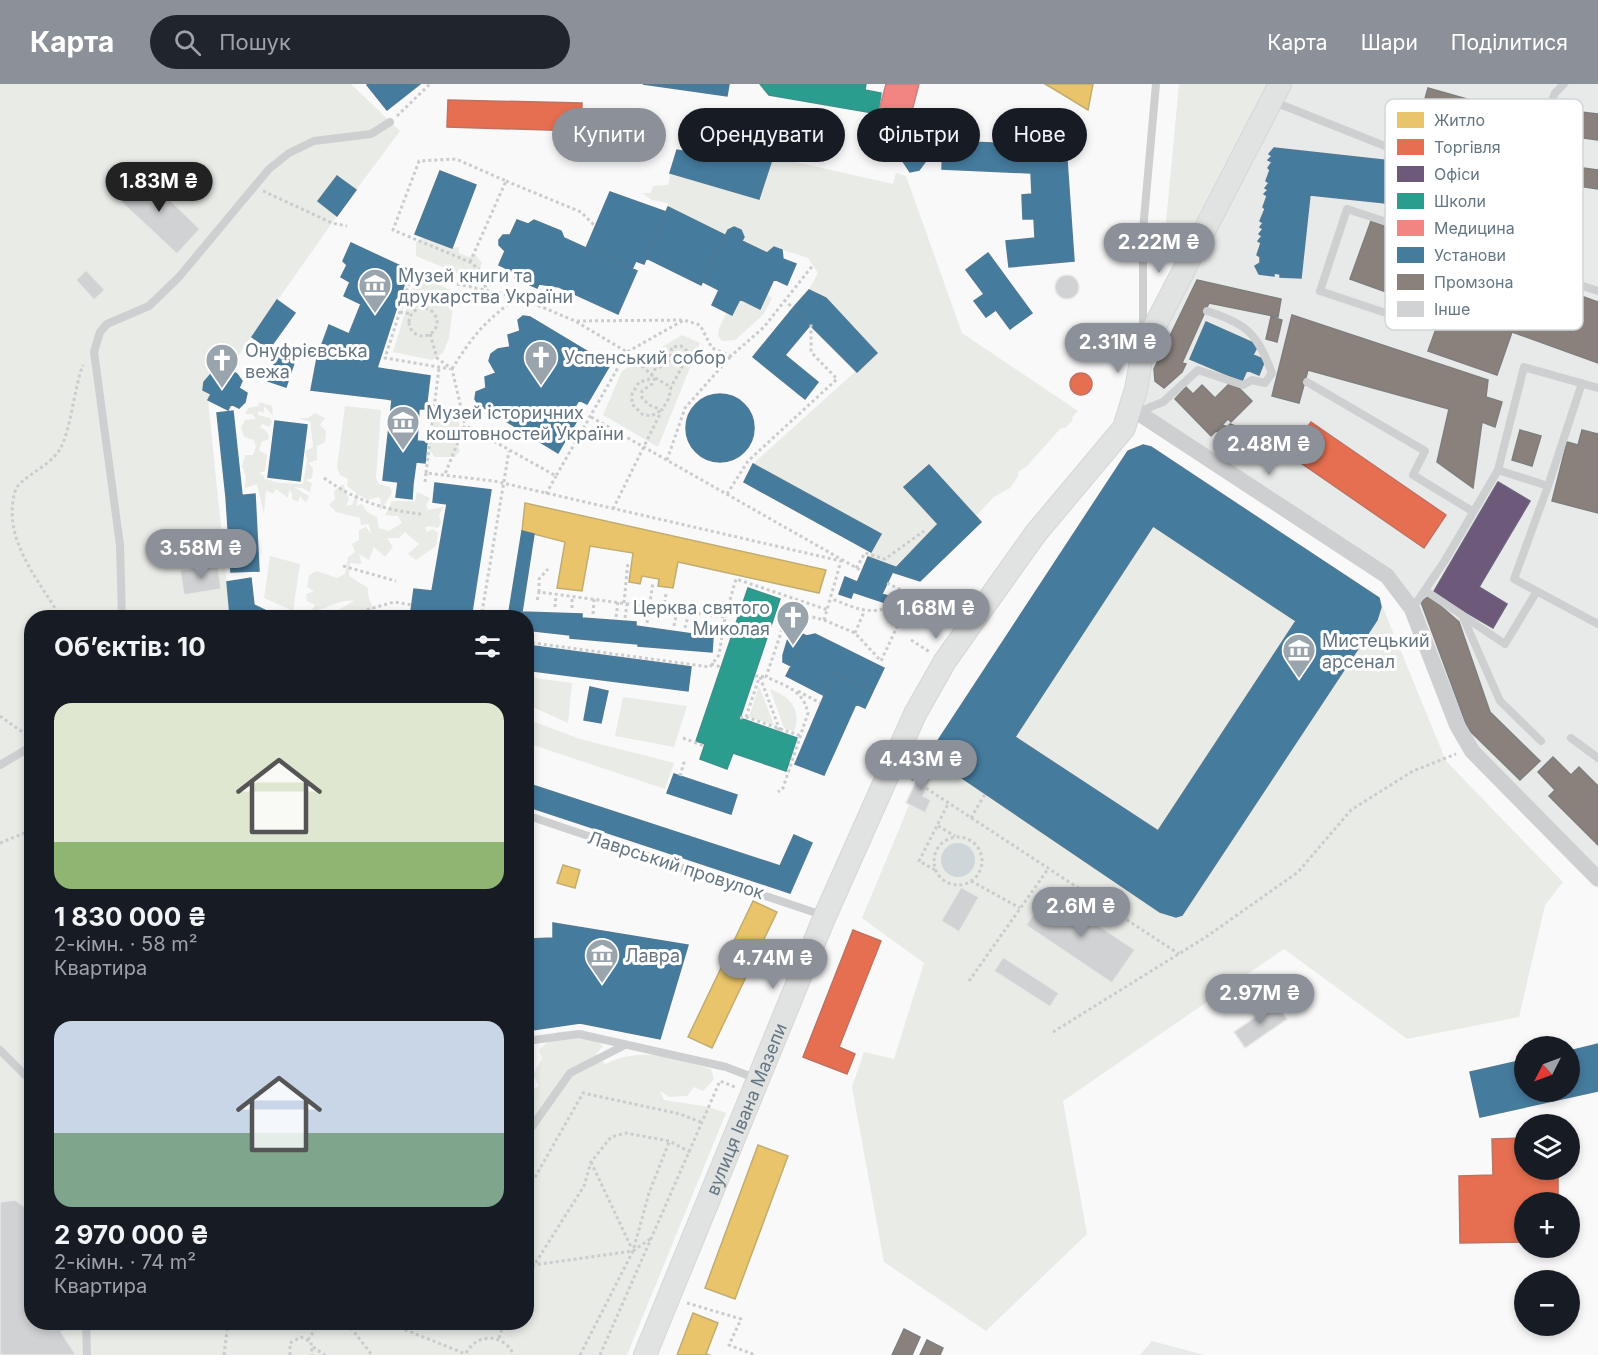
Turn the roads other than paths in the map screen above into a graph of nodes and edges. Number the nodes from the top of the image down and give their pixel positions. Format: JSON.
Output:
{"nodes":[{"id":1,"x":1156,"y":84,"type":"edge"},
{"id":2,"x":1564,"y":84,"type":"edge"},
{"id":3,"x":1276,"y":93,"type":"edge"},
{"id":4,"x":1552,"y":99,"type":"edge"},
{"id":5,"x":390,"y":122,"type":"road end"},
{"id":6,"x":1385,"y":145,"type":"edge"},
{"id":7,"x":1385,"y":221,"type":"edge"},
{"id":8,"x":1583,"y":286,"type":"edge"},
{"id":9,"x":1598,"y":291,"type":"edge"},
{"id":10,"x":1207,"y":311,"type":"dead end"},
{"id":11,"x":1385,"y":313,"type":"edge"},
{"id":12,"x":1143,"y":349,"type":"junction"},
{"id":13,"x":1307,"y":382,"type":"dead end"},
{"id":14,"x":1582,"y":383,"type":"junction"},
{"id":15,"x":1598,"y":388,"type":"edge"},
{"id":16,"x":1135,"y":410,"type":"junction"},
{"id":17,"x":1498,"y":470,"type":"junction"},
{"id":18,"x":1548,"y":486,"type":"junction"},
{"id":19,"x":1472,"y":511,"type":"junction"},
{"id":20,"x":1426,"y":591,"type":"junction"},
{"id":21,"x":1537,"y":591,"type":"junction"},
{"id":22,"x":1412,"y":609,"type":"junction"},
{"id":23,"x":122,"y":610,"type":"edge"},
{"id":24,"x":1462,"y":615,"type":"junction"},
{"id":25,"x":1598,"y":624,"type":"edge"},
{"id":26,"x":1571,"y":738,"type":"dead end"},
{"id":27,"x":1541,"y":741,"type":"dead end"},
{"id":28,"x":24,"y":751,"type":"edge"},
{"id":29,"x":1598,"y":758,"type":"edge"},
{"id":30,"x":0,"y":765,"type":"edge"},
{"id":31,"x":534,"y":818,"type":"edge"},
{"id":32,"x":1598,"y":879,"type":"edge"},
{"id":33,"x":825,"y":916,"type":"junction"},
{"id":34,"x":534,"y":1040,"type":"edge"},
{"id":35,"x":626,"y":1045,"type":"junction"},
{"id":36,"x":0,"y":1050,"type":"edge"},
{"id":37,"x":24,"y":1074,"type":"edge"},
{"id":38,"x":758,"y":1080,"type":"junction"},
{"id":39,"x":534,"y":1124,"type":"edge"},
{"id":40,"x":86,"y":1330,"type":"edge"},
{"id":41,"x":87,"y":1355,"type":"edge"},
{"id":42,"x":645,"y":1355,"type":"edge"}],
"edges":[{"from":1,"to":12,"type":"lane"},
{"from":2,"to":4,"type":"lane"},
{"from":3,"to":6,"type":"lane"},
{"from":3,"to":12,"type":"main road","name":"вулиця Івана Мазепи"},
{"from":5,"to":23,"type":"lane"},
{"from":7,"to":11,"type":"lane"},
{"from":8,"to":9,"type":"lane"},
{"from":10,"to":16,"type":"lane"},
{"from":12,"to":16,"type":"main road","name":"вулиця Івана Мазепи"},
{"from":13,"to":19,"type":"lane"},
{"from":14,"to":15,"type":"lane"},
{"from":14,"to":17,"type":"lane"},
{"from":14,"to":18,"type":"lane"},
{"from":16,"to":22,"type":"street"},
{"from":16,"to":33,"type":"main road","name":"вулиця Івана Мазепи"},
{"from":17,"to":18,"type":"lane"},
{"from":17,"to":19,"type":"lane"},
{"from":18,"to":21,"type":"lane"},
{"from":19,"to":20,"type":"lane"},
{"from":20,"to":22,"type":"lane"},
{"from":20,"to":24,"type":"lane"},
{"from":21,"to":24,"type":"lane"},
{"from":21,"to":25,"type":"lane"},
{"from":22,"to":32,"type":"street"},
{"from":24,"to":27,"type":"lane"},
{"from":26,"to":29,"type":"lane"},
{"from":28,"to":30,"type":"lane"},
{"from":31,"to":33,"type":"lane","name":"Лаврський провулок"},
{"from":33,"to":38,"type":"main road","name":"вулиця Івана Мазепи"},
{"from":34,"to":35,"type":"lane"},
{"from":35,"to":38,"type":"lane"},
{"from":35,"to":39,"type":"lane"},
{"from":36,"to":37,"type":"lane"},
{"from":38,"to":42,"type":"main road","name":"вулиця Івана Мазепи"},
{"from":40,"to":41,"type":"lane"}]}
